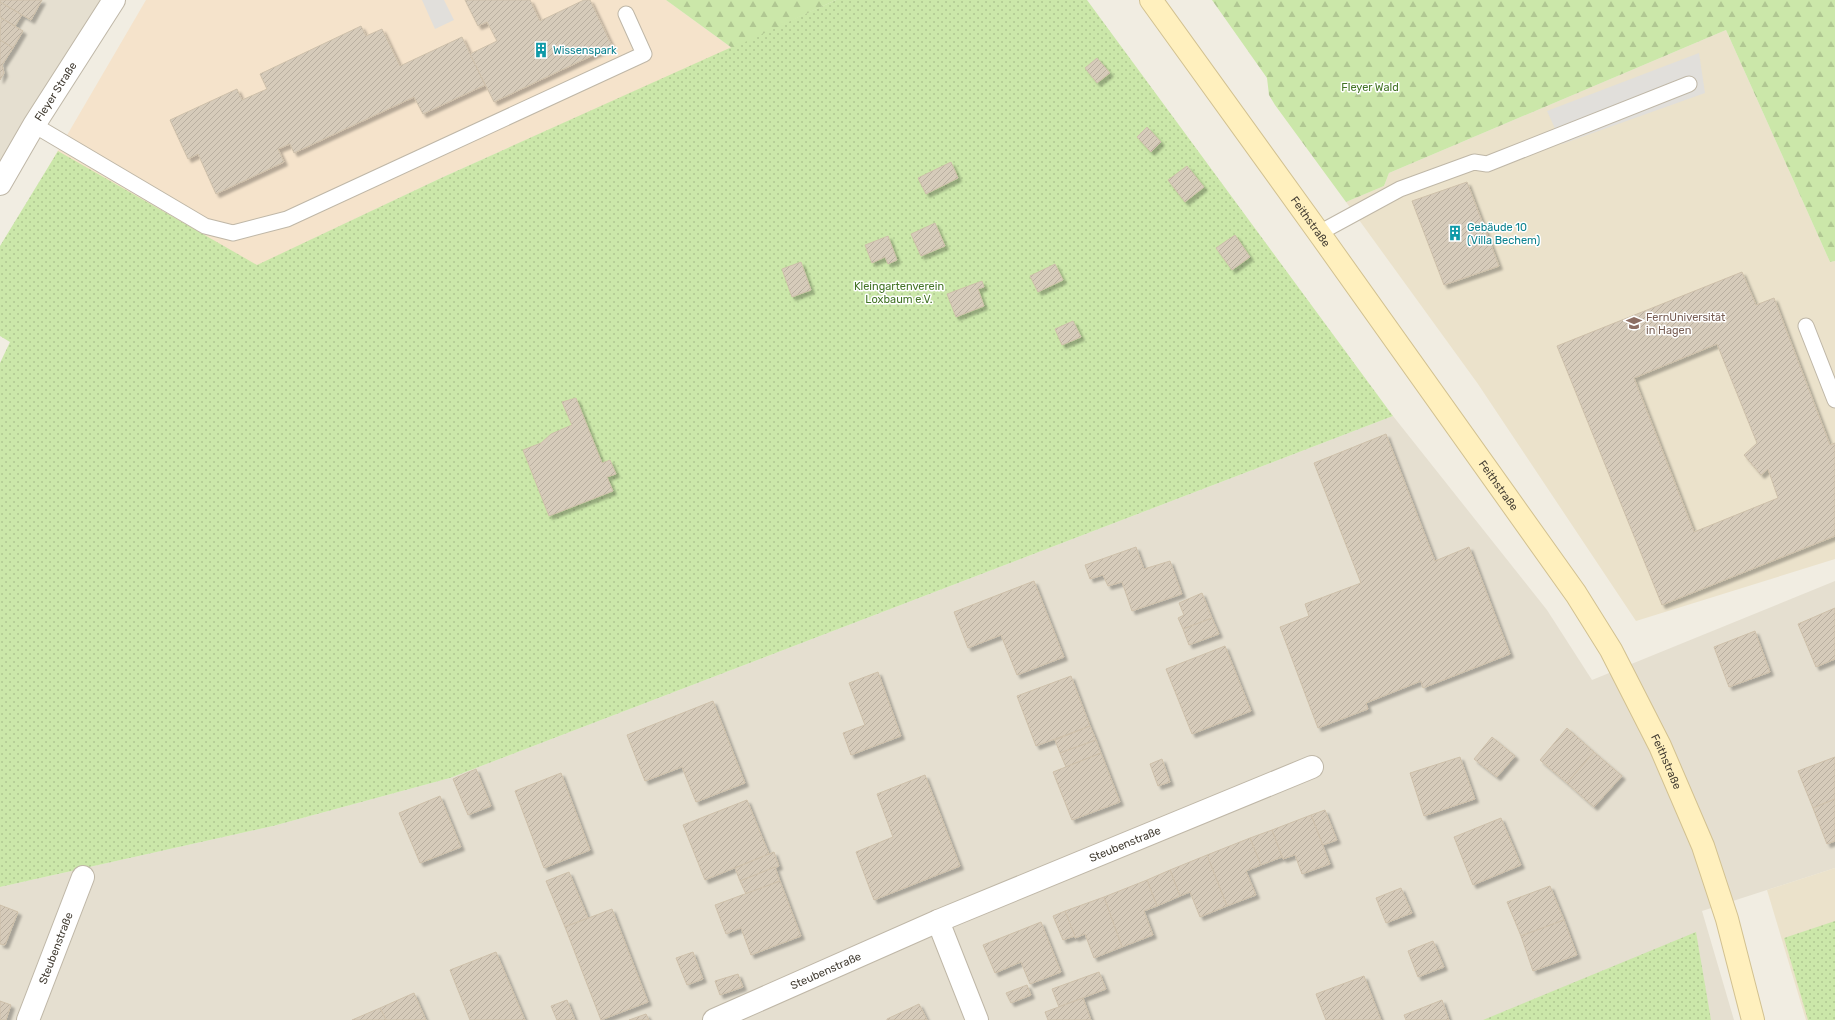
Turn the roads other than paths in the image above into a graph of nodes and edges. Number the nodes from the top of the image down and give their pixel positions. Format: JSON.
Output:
{"nodes":[{"id":1,"x":114,"y":0,"type":"edge"},
{"id":2,"x":1151,"y":0,"type":"edge"},
{"id":3,"x":626,"y":14,"type":"dead end"},
{"id":4,"x":1689,"y":84,"type":"dead end"},
{"id":5,"x":34,"y":125,"type":"junction"},
{"id":6,"x":0,"y":184,"type":"edge"},
{"id":7,"x":1319,"y":233,"type":"junction"},
{"id":8,"x":1806,"y":326,"type":"dead end"},
{"id":9,"x":1835,"y":400,"type":"edge"},
{"id":10,"x":1312,"y":767,"type":"dead end"},
{"id":11,"x":83,"y":877,"type":"dead end"},
{"id":12,"x":938,"y":921,"type":"junction"},
{"id":13,"x":28,"y":1020,"type":"edge"},
{"id":14,"x":714,"y":1020,"type":"edge"},
{"id":15,"x":977,"y":1020,"type":"edge"},
{"id":16,"x":1753,"y":1020,"type":"edge"}],
"edges":[{"from":1,"to":5,"type":"street","name":"Fleyer Straße"},
{"from":2,"to":7,"type":"main road","name":"Feithstraße"},
{"from":3,"to":5,"type":"lane"},
{"from":4,"to":7,"type":"lane"},
{"from":5,"to":6,"type":"street","name":"Fleyer Straße"},
{"from":7,"to":16,"type":"main road","name":"Feithstraße"},
{"from":8,"to":9,"type":"lane"},
{"from":10,"to":12,"type":"street","name":"Steubenstraße"},
{"from":11,"to":13,"type":"street","name":"Steubenstraße"},
{"from":12,"to":14,"type":"street","name":"Steubenstraße"},
{"from":12,"to":15,"type":"street"}]}
